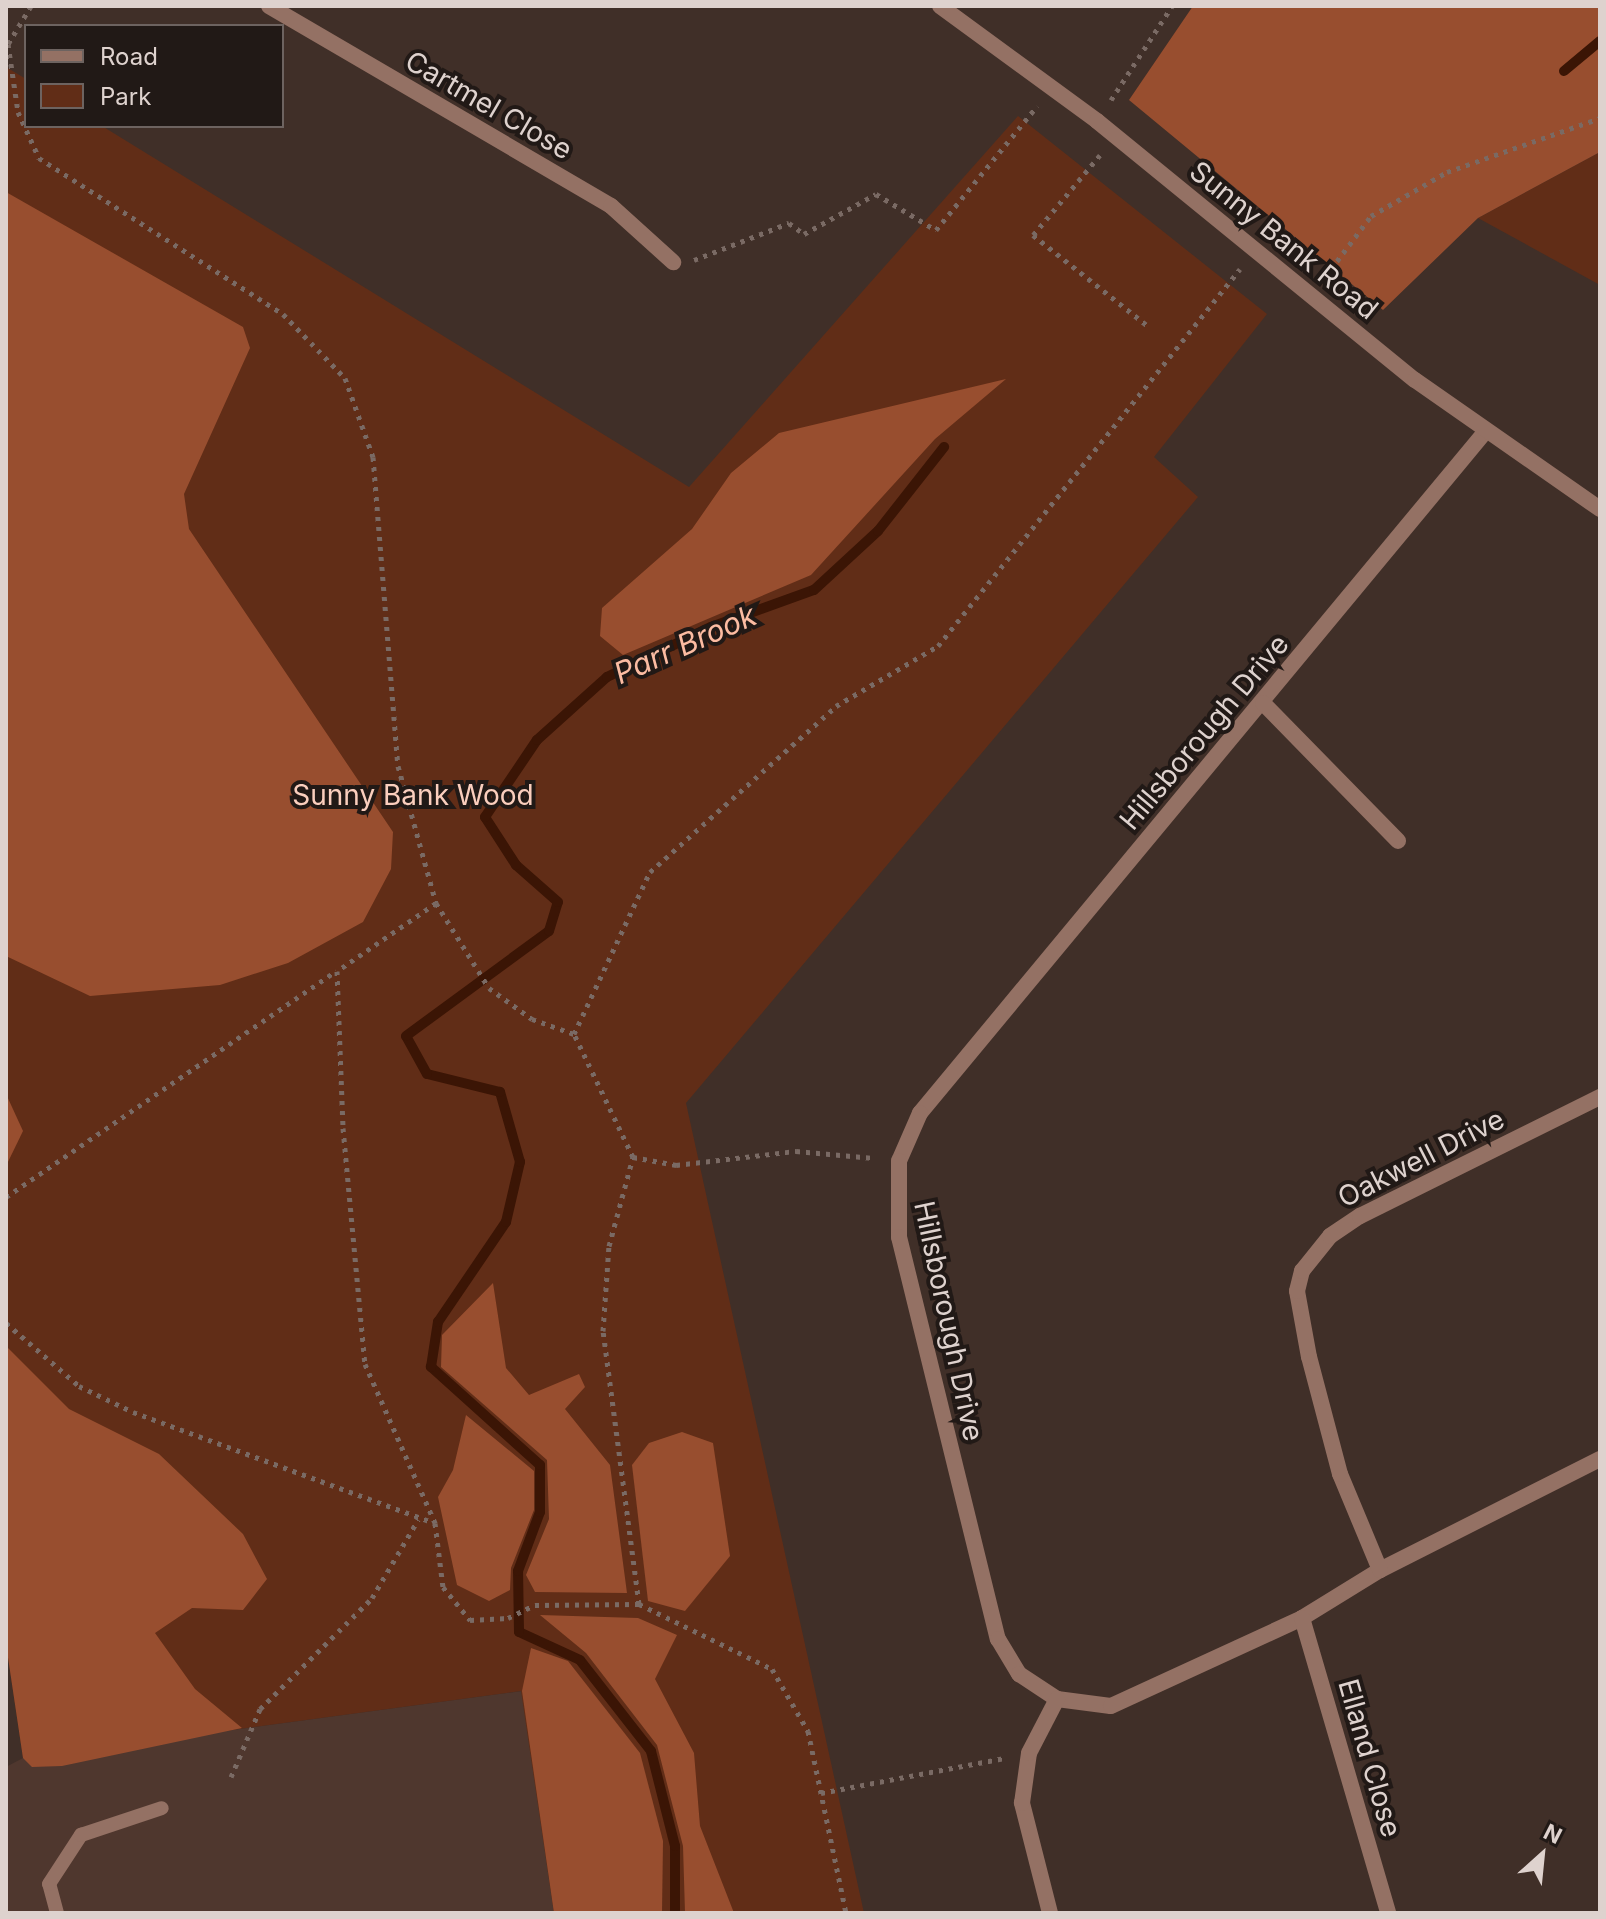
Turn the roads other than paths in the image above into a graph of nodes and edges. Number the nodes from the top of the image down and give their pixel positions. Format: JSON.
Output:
{"nodes":[{"id":1,"x":269,"y":6,"type":"edge"},
{"id":2,"x":940,"y":6,"type":"edge"},
{"id":3,"x":673,"y":262,"type":"road end"},
{"id":4,"x":1485,"y":432,"type":"junction"},
{"id":5,"x":1600,"y":509,"type":"edge"},
{"id":6,"x":1263,"y":703,"type":"junction"},
{"id":7,"x":1398,"y":841,"type":"dead end"},
{"id":8,"x":1600,"y":1097,"type":"edge"},
{"id":9,"x":1600,"y":1459,"type":"edge"},
{"id":10,"x":1380,"y":1570,"type":"junction"},
{"id":11,"x":1302,"y":1618,"type":"junction"},
{"id":12,"x":1057,"y":1699,"type":"junction"},
{"id":13,"x":162,"y":1808,"type":"dead end"},
{"id":14,"x":57,"y":1913,"type":"edge"},
{"id":15,"x":1050,"y":1913,"type":"edge"},
{"id":16,"x":1388,"y":1913,"type":"edge"}],
"edges":[{"from":1,"to":3,"type":"street","name":"Cartmel Close"},
{"from":2,"to":4,"type":"street","name":"Sunny Bank Road"},
{"from":4,"to":5,"type":"street","name":"Sunny Bank Road"},
{"from":4,"to":6,"type":"street","name":"Hillsborough Drive"},
{"from":6,"to":7,"type":"street"},
{"from":6,"to":12,"type":"street","name":"Hillsborough Drive"},
{"from":8,"to":10,"type":"street","name":"Oakwell Drive"},
{"from":9,"to":10,"type":"street","name":"Hillsborough Drive"},
{"from":10,"to":11,"type":"street","name":"Hillsborough Drive"},
{"from":11,"to":12,"type":"street","name":"Hillsborough Drive"},
{"from":11,"to":16,"type":"street","name":"Elland Close"},
{"from":12,"to":15,"type":"street"},
{"from":13,"to":14,"type":"lane"}]}
